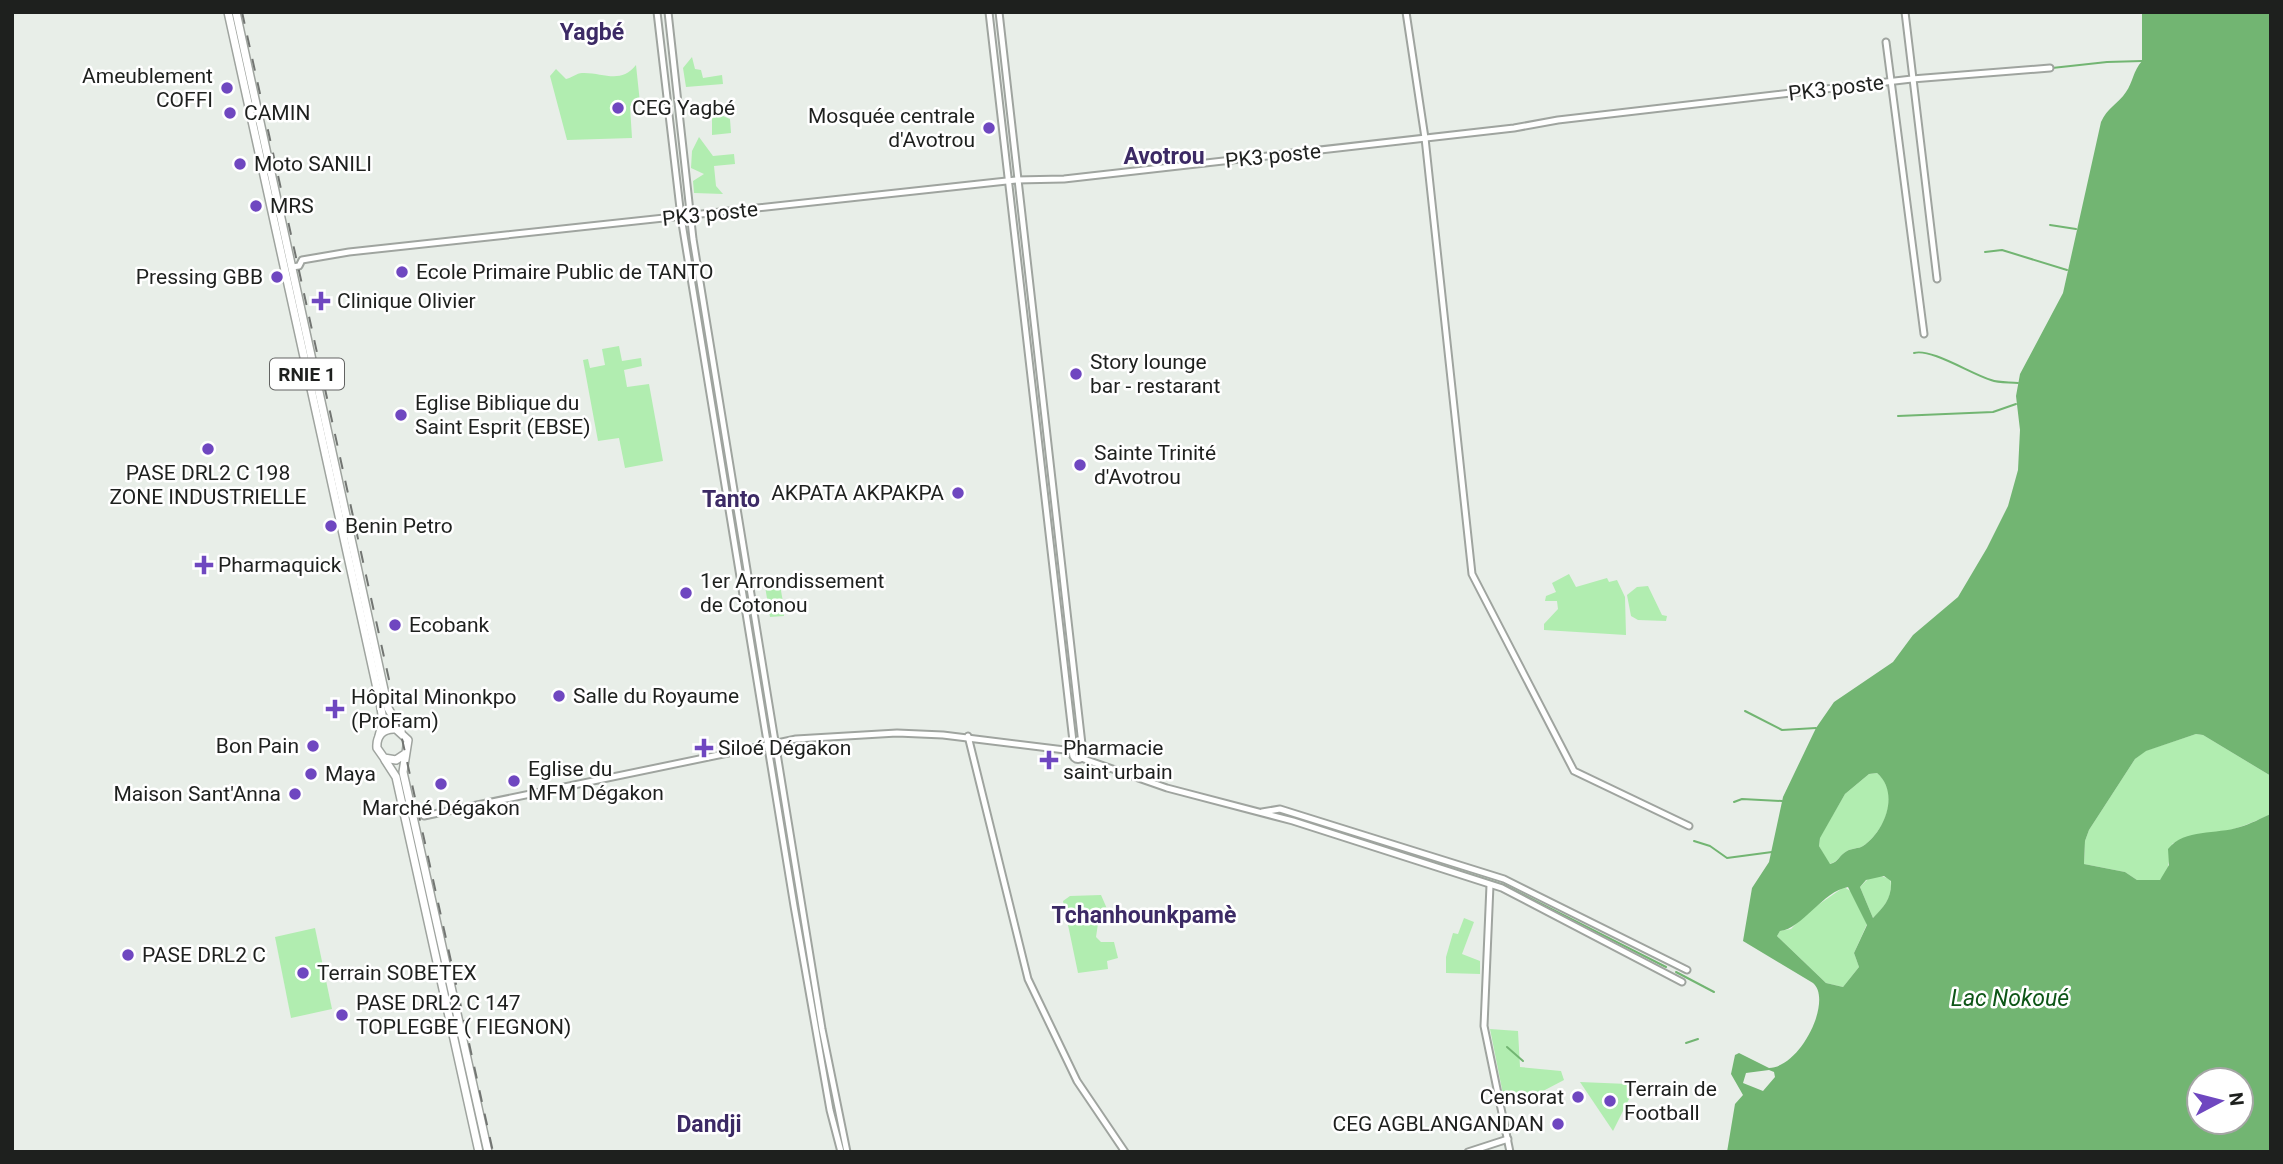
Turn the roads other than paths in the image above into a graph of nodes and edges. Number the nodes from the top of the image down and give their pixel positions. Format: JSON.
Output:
{"nodes":[{"id":1,"x":228,"y":12,"type":"edge"},
{"id":2,"x":236,"y":12,"type":"edge"},
{"id":3,"x":657,"y":12,"type":"edge"},
{"id":4,"x":668,"y":12,"type":"edge"},
{"id":5,"x":989,"y":12,"type":"edge"},
{"id":6,"x":999,"y":12,"type":"edge"},
{"id":7,"x":1406,"y":12,"type":"edge"},
{"id":8,"x":1905,"y":12,"type":"edge"},
{"id":9,"x":1886,"y":43,"type":"dead end"},
{"id":10,"x":2050,"y":68,"type":"dead end"},
{"id":11,"x":1912,"y":79,"type":"junction"},
{"id":12,"x":1891,"y":81,"type":"junction"},
{"id":13,"x":1425,"y":138,"type":"junction"},
{"id":14,"x":1016,"y":180,"type":"junction"},
{"id":15,"x":1007,"y":181,"type":"junction"},
{"id":16,"x":690,"y":216,"type":"junction"},
{"id":17,"x":681,"y":217,"type":"junction"},
{"id":18,"x":292,"y":267,"type":"junction"},
{"id":19,"x":1937,"y":279,"type":"dead end"},
{"id":20,"x":1924,"y":334,"type":"dead end"},
{"id":21,"x":401,"y":731,"type":"junction"},
{"id":22,"x":379,"y":736,"type":"junction"},
{"id":23,"x":968,"y":736,"type":"junction"},
{"id":24,"x":776,"y":742,"type":"junction"},
{"id":25,"x":767,"y":744,"type":"junction"},
{"id":26,"x":1073,"y":753,"type":"junction"},
{"id":27,"x":405,"y":754,"type":"junction"},
{"id":28,"x":1082,"y":755,"type":"junction"},
{"id":29,"x":382,"y":757,"type":"junction"},
{"id":30,"x":1255,"y":813,"type":"junction"},
{"id":31,"x":424,"y":816,"type":"dead end"},
{"id":32,"x":1689,"y":826,"type":"dead end"},
{"id":33,"x":1490,"y":885,"type":"junction"},
{"id":34,"x":1675,"y":963,"type":"junction"},
{"id":35,"x":1686,"y":970,"type":"dead end"},
{"id":36,"x":1668,"y":975,"type":"junction"},
{"id":37,"x":1682,"y":982,"type":"dead end"},
{"id":38,"x":1508,"y":1139,"type":"junction"},
{"id":39,"x":479,"y":1152,"type":"edge"},
{"id":40,"x":488,"y":1152,"type":"edge"},
{"id":41,"x":841,"y":1152,"type":"edge"},
{"id":42,"x":847,"y":1152,"type":"edge"},
{"id":43,"x":1125,"y":1152,"type":"edge"},
{"id":44,"x":1468,"y":1152,"type":"edge"},
{"id":45,"x":1510,"y":1152,"type":"edge"}],
"edges":[{"from":1,"to":22,"type":"highway","number":"RNIE 1"},
{"from":2,"to":18,"type":"highway","number":"RNIE 1"},
{"from":3,"to":17,"type":"street"},
{"from":4,"to":16,"type":"street"},
{"from":5,"to":15,"type":"street"},
{"from":6,"to":14,"type":"street"},
{"from":7,"to":13,"type":"street"},
{"from":8,"to":11,"type":"street"},
{"from":9,"to":12,"type":"street"},
{"from":10,"to":11,"type":"street","name":"PK3 poste"},
{"from":11,"to":12,"type":"street","name":"PK3 poste"},
{"from":11,"to":19,"type":"street"},
{"from":12,"to":13,"type":"street","name":"PK3 poste"},
{"from":12,"to":20,"type":"street"},
{"from":13,"to":14,"type":"street","name":"PK3 poste"},
{"from":13,"to":32,"type":"street"},
{"from":14,"to":15,"type":"street","name":"PK3 poste"},
{"from":14,"to":28,"type":"street"},
{"from":15,"to":16,"type":"street","name":"PK3 poste"},
{"from":15,"to":26,"type":"street"},
{"from":16,"to":17,"type":"street","name":"PK3 poste"},
{"from":16,"to":24,"type":"street"},
{"from":17,"to":18,"type":"street","name":"PK3 poste"},
{"from":17,"to":25,"type":"street"},
{"from":18,"to":21,"type":"highway","number":"RNIE 1"},
{"from":21,"to":22,"type":"highway"},
{"from":21,"to":27,"type":"highway","number":"RNIE 1"},
{"from":22,"to":29,"type":"highway","number":"RNIE 1"},
{"from":23,"to":24,"type":"street"},
{"from":23,"to":26,"type":"street"},
{"from":23,"to":43,"type":"street"},
{"from":24,"to":25,"type":"street"},
{"from":24,"to":42,"type":"street"},
{"from":25,"to":31,"type":"street"},
{"from":25,"to":41,"type":"street"},
{"from":26,"to":28,"type":"street"},
{"from":27,"to":29,"type":"highway"},
{"from":27,"to":40,"type":"highway","number":"RNIE 1"},
{"from":28,"to":30,"type":"street"},
{"from":29,"to":39,"type":"highway","number":"RNIE 1"},
{"from":30,"to":33,"type":"street"},
{"from":30,"to":34,"type":"street"},
{"from":33,"to":36,"type":"street"},
{"from":33,"to":38,"type":"street"},
{"from":34,"to":35,"type":"street"},
{"from":34,"to":36,"type":"street"},
{"from":36,"to":37,"type":"street"},
{"from":38,"to":44,"type":"street"},
{"from":38,"to":45,"type":"street"}]}
